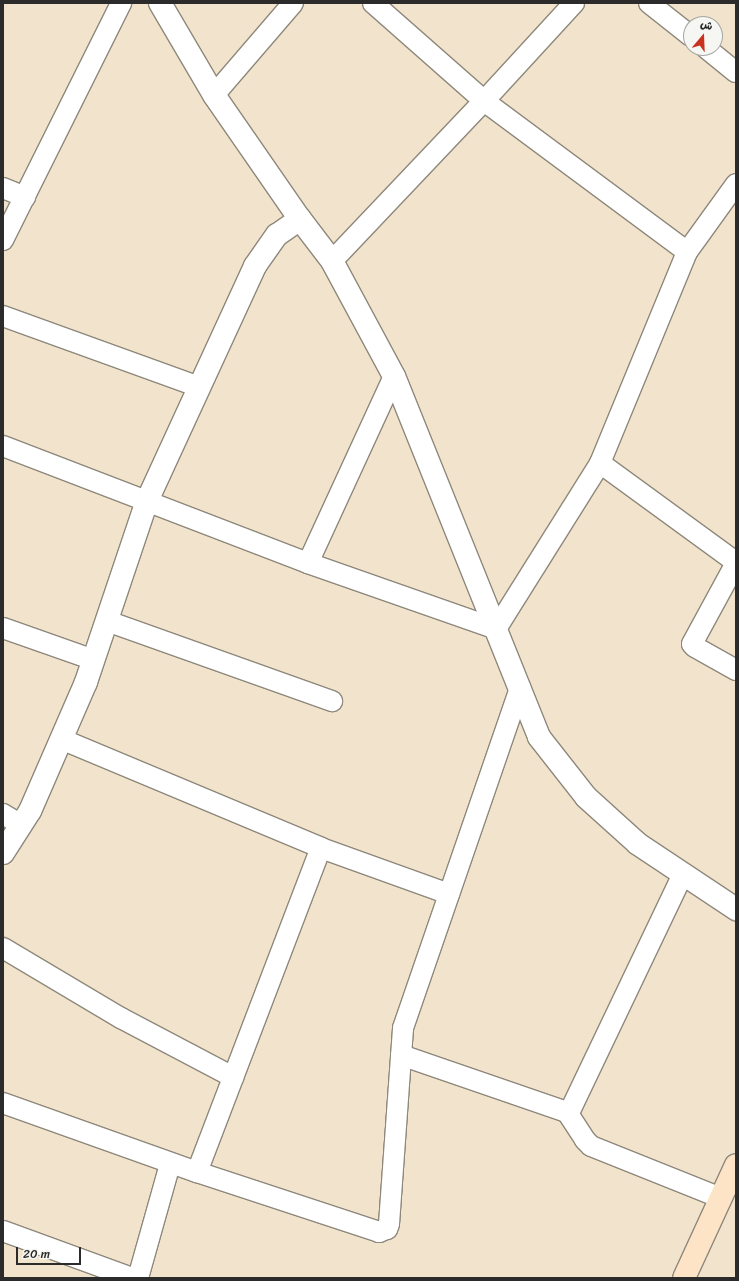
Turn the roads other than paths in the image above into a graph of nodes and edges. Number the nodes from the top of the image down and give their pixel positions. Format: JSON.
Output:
{"nodes":[{"id":1,"x":121,"y":3,"type":"edge"},
{"id":2,"x":160,"y":3,"type":"edge"},
{"id":3,"x":293,"y":3,"type":"edge"},
{"id":4,"x":373,"y":3,"type":"edge"},
{"id":5,"x":574,"y":3,"type":"edge"},
{"id":6,"x":649,"y":3,"type":"edge"},
{"id":7,"x":683,"y":30,"type":"edge"},
{"id":8,"x":716,"y":56,"type":"edge"},
{"id":9,"x":736,"y":72,"type":"edge"},
{"id":10,"x":214,"y":95,"type":"junction"},
{"id":11,"x":484,"y":101,"type":"junction"},
{"id":12,"x":736,"y":184,"type":"edge"},
{"id":13,"x":3,"y":188,"type":"edge"},
{"id":14,"x":25,"y":197,"type":"junction"},
{"id":15,"x":300,"y":219,"type":"junction"},
{"id":16,"x":3,"y":240,"type":"edge"},
{"id":17,"x":687,"y":252,"type":"junction"},
{"id":18,"x":332,"y":261,"type":"junction"},
{"id":19,"x":3,"y":316,"type":"edge"},
{"id":20,"x":394,"y":376,"type":"junction"},
{"id":21,"x":199,"y":387,"type":"junction"},
{"id":22,"x":3,"y":446,"type":"edge"},
{"id":23,"x":600,"y":463,"type":"junction"},
{"id":24,"x":147,"y":501,"type":"junction"},
{"id":25,"x":736,"y":562,"type":"edge"},
{"id":26,"x":308,"y":563,"type":"junction"},
{"id":27,"x":107,"y":621,"type":"junction"},
{"id":28,"x":3,"y":628,"type":"edge"},
{"id":29,"x":496,"y":629,"type":"junction"},
{"id":30,"x":94,"y":660,"type":"junction"},
{"id":31,"x":736,"y":670,"type":"edge"},
{"id":32,"x":520,"y":688,"type":"junction"},
{"id":33,"x":332,"y":701,"type":"dead end"},
{"id":34,"x":62,"y":738,"type":"junction"},
{"id":35,"x":3,"y":814,"type":"edge"},
{"id":36,"x":21,"y":825,"type":"junction"},
{"id":37,"x":321,"y":848,"type":"junction"},
{"id":38,"x":3,"y":853,"type":"edge"},
{"id":39,"x":684,"y":874,"type":"junction"},
{"id":40,"x":449,"y":894,"type":"junction"},
{"id":41,"x":736,"y":908,"type":"edge"},
{"id":42,"x":3,"y":948,"type":"edge"},
{"id":43,"x":401,"y":1055,"type":"junction"},
{"id":44,"x":233,"y":1077,"type":"junction"},
{"id":45,"x":3,"y":1103,"type":"edge"},
{"id":46,"x":569,"y":1113,"type":"junction"},
{"id":47,"x":170,"y":1164,"type":"junction"},
{"id":48,"x":736,"y":1165,"type":"edge"},
{"id":49,"x":197,"y":1172,"type":"junction"},
{"id":50,"x":721,"y":1198,"type":"junction"},
{"id":51,"x":3,"y":1231,"type":"edge"},
{"id":52,"x":129,"y":1277,"type":"edge"},
{"id":53,"x":684,"y":1278,"type":"edge"}],
"edges":[{"from":1,"to":14,"type":"street"},
{"from":2,"to":10,"type":"street"},
{"from":3,"to":10,"type":"street"},
{"from":4,"to":11,"type":"street"},
{"from":5,"to":11,"type":"street"},
{"from":6,"to":7,"type":"street"},
{"from":8,"to":9,"type":"street"},
{"from":10,"to":15,"type":"street"},
{"from":11,"to":17,"type":"street"},
{"from":11,"to":18,"type":"street"},
{"from":12,"to":17,"type":"street"},
{"from":13,"to":14,"type":"street"},
{"from":14,"to":16,"type":"street"},
{"from":15,"to":18,"type":"street"},
{"from":15,"to":21,"type":"street"},
{"from":17,"to":23,"type":"street"},
{"from":18,"to":20,"type":"street"},
{"from":19,"to":21,"type":"street"},
{"from":20,"to":26,"type":"street"},
{"from":20,"to":29,"type":"street"},
{"from":21,"to":24,"type":"street"},
{"from":22,"to":24,"type":"street"},
{"from":23,"to":25,"type":"street"},
{"from":23,"to":29,"type":"street"},
{"from":24,"to":26,"type":"street"},
{"from":24,"to":27,"type":"street"},
{"from":25,"to":31,"type":"street"},
{"from":26,"to":29,"type":"street"},
{"from":27,"to":30,"type":"street"},
{"from":27,"to":33,"type":"street"},
{"from":28,"to":30,"type":"street"},
{"from":29,"to":32,"type":"street"},
{"from":30,"to":34,"type":"street"},
{"from":32,"to":39,"type":"street"},
{"from":32,"to":40,"type":"street"},
{"from":34,"to":36,"type":"street"},
{"from":34,"to":37,"type":"street"},
{"from":35,"to":36,"type":"street"},
{"from":36,"to":38,"type":"street"},
{"from":37,"to":40,"type":"street"},
{"from":37,"to":44,"type":"street"},
{"from":39,"to":41,"type":"street"},
{"from":39,"to":46,"type":"street"},
{"from":40,"to":43,"type":"street"},
{"from":42,"to":44,"type":"street"},
{"from":43,"to":46,"type":"street"},
{"from":43,"to":49,"type":"street"},
{"from":44,"to":49,"type":"street"},
{"from":45,"to":47,"type":"street"},
{"from":46,"to":50,"type":"street"},
{"from":47,"to":49,"type":"street"},
{"from":47,"to":52,"type":"street"},
{"from":48,"to":50,"type":"main road"},
{"from":50,"to":53,"type":"main road"},
{"from":51,"to":52,"type":"street"}]}
